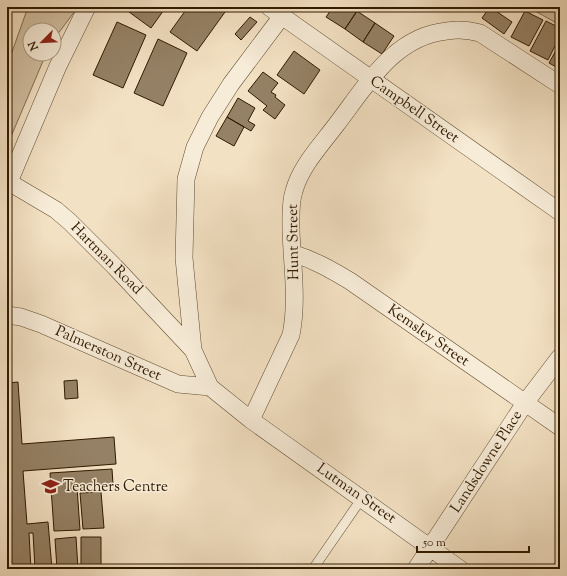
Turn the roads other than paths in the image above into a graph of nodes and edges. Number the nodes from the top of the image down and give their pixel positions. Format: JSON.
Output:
{"nodes":[{"id":1,"x":87,"y":7,"type":"edge"},
{"id":2,"x":275,"y":11,"type":"edge"},
{"id":3,"x":371,"y":79,"type":"junction"},
{"id":4,"x":560,"y":85,"type":"edge"},
{"id":5,"x":8,"y":181,"type":"edge"},
{"id":6,"x":560,"y":212,"type":"edge"},
{"id":7,"x":292,"y":253,"type":"junction"},
{"id":8,"x":7,"y":315,"type":"edge"},
{"id":9,"x":193,"y":350,"type":"junction"},
{"id":10,"x":560,"y":357,"type":"edge"},
{"id":11,"x":210,"y":387,"type":"junction"},
{"id":12,"x":525,"y":403,"type":"junction"},
{"id":13,"x":251,"y":420,"type":"junction"},
{"id":14,"x":560,"y":427,"type":"edge"},
{"id":15,"x":362,"y":498,"type":"junction"},
{"id":16,"x":431,"y":548,"type":"junction"},
{"id":17,"x":313,"y":569,"type":"edge"},
{"id":18,"x":416,"y":569,"type":"edge"},
{"id":19,"x":460,"y":569,"type":"edge"}],
"edges":[{"from":1,"to":5,"type":"street"},
{"from":2,"to":3,"type":"street","name":"Campbell Street"},
{"from":2,"to":9,"type":"street"},
{"from":3,"to":4,"type":"street","name":"Hunt Street"},
{"from":3,"to":6,"type":"street","name":"Campbell Street"},
{"from":3,"to":7,"type":"street","name":"Hunt Street"},
{"from":5,"to":9,"type":"street","name":"Hartman Road"},
{"from":7,"to":12,"type":"street","name":"Kemsley Street"},
{"from":7,"to":13,"type":"street","name":"Hunt Street"},
{"from":8,"to":11,"type":"street","name":"Palmerston Street"},
{"from":9,"to":11,"type":"street"},
{"from":10,"to":12,"type":"street","name":"Landsdowne Place"},
{"from":11,"to":13,"type":"street","name":"Lutman Street"},
{"from":12,"to":14,"type":"street","name":"Kemsley Street"},
{"from":12,"to":16,"type":"street","name":"Landsdowne Place"},
{"from":13,"to":15,"type":"street","name":"Lutman Street"},
{"from":15,"to":16,"type":"street","name":"Lutman Street"},
{"from":15,"to":17,"type":"lane"},
{"from":16,"to":18,"type":"street","name":"Landsdowne Place"},
{"from":16,"to":19,"type":"street","name":"Lutman Street"}]}
